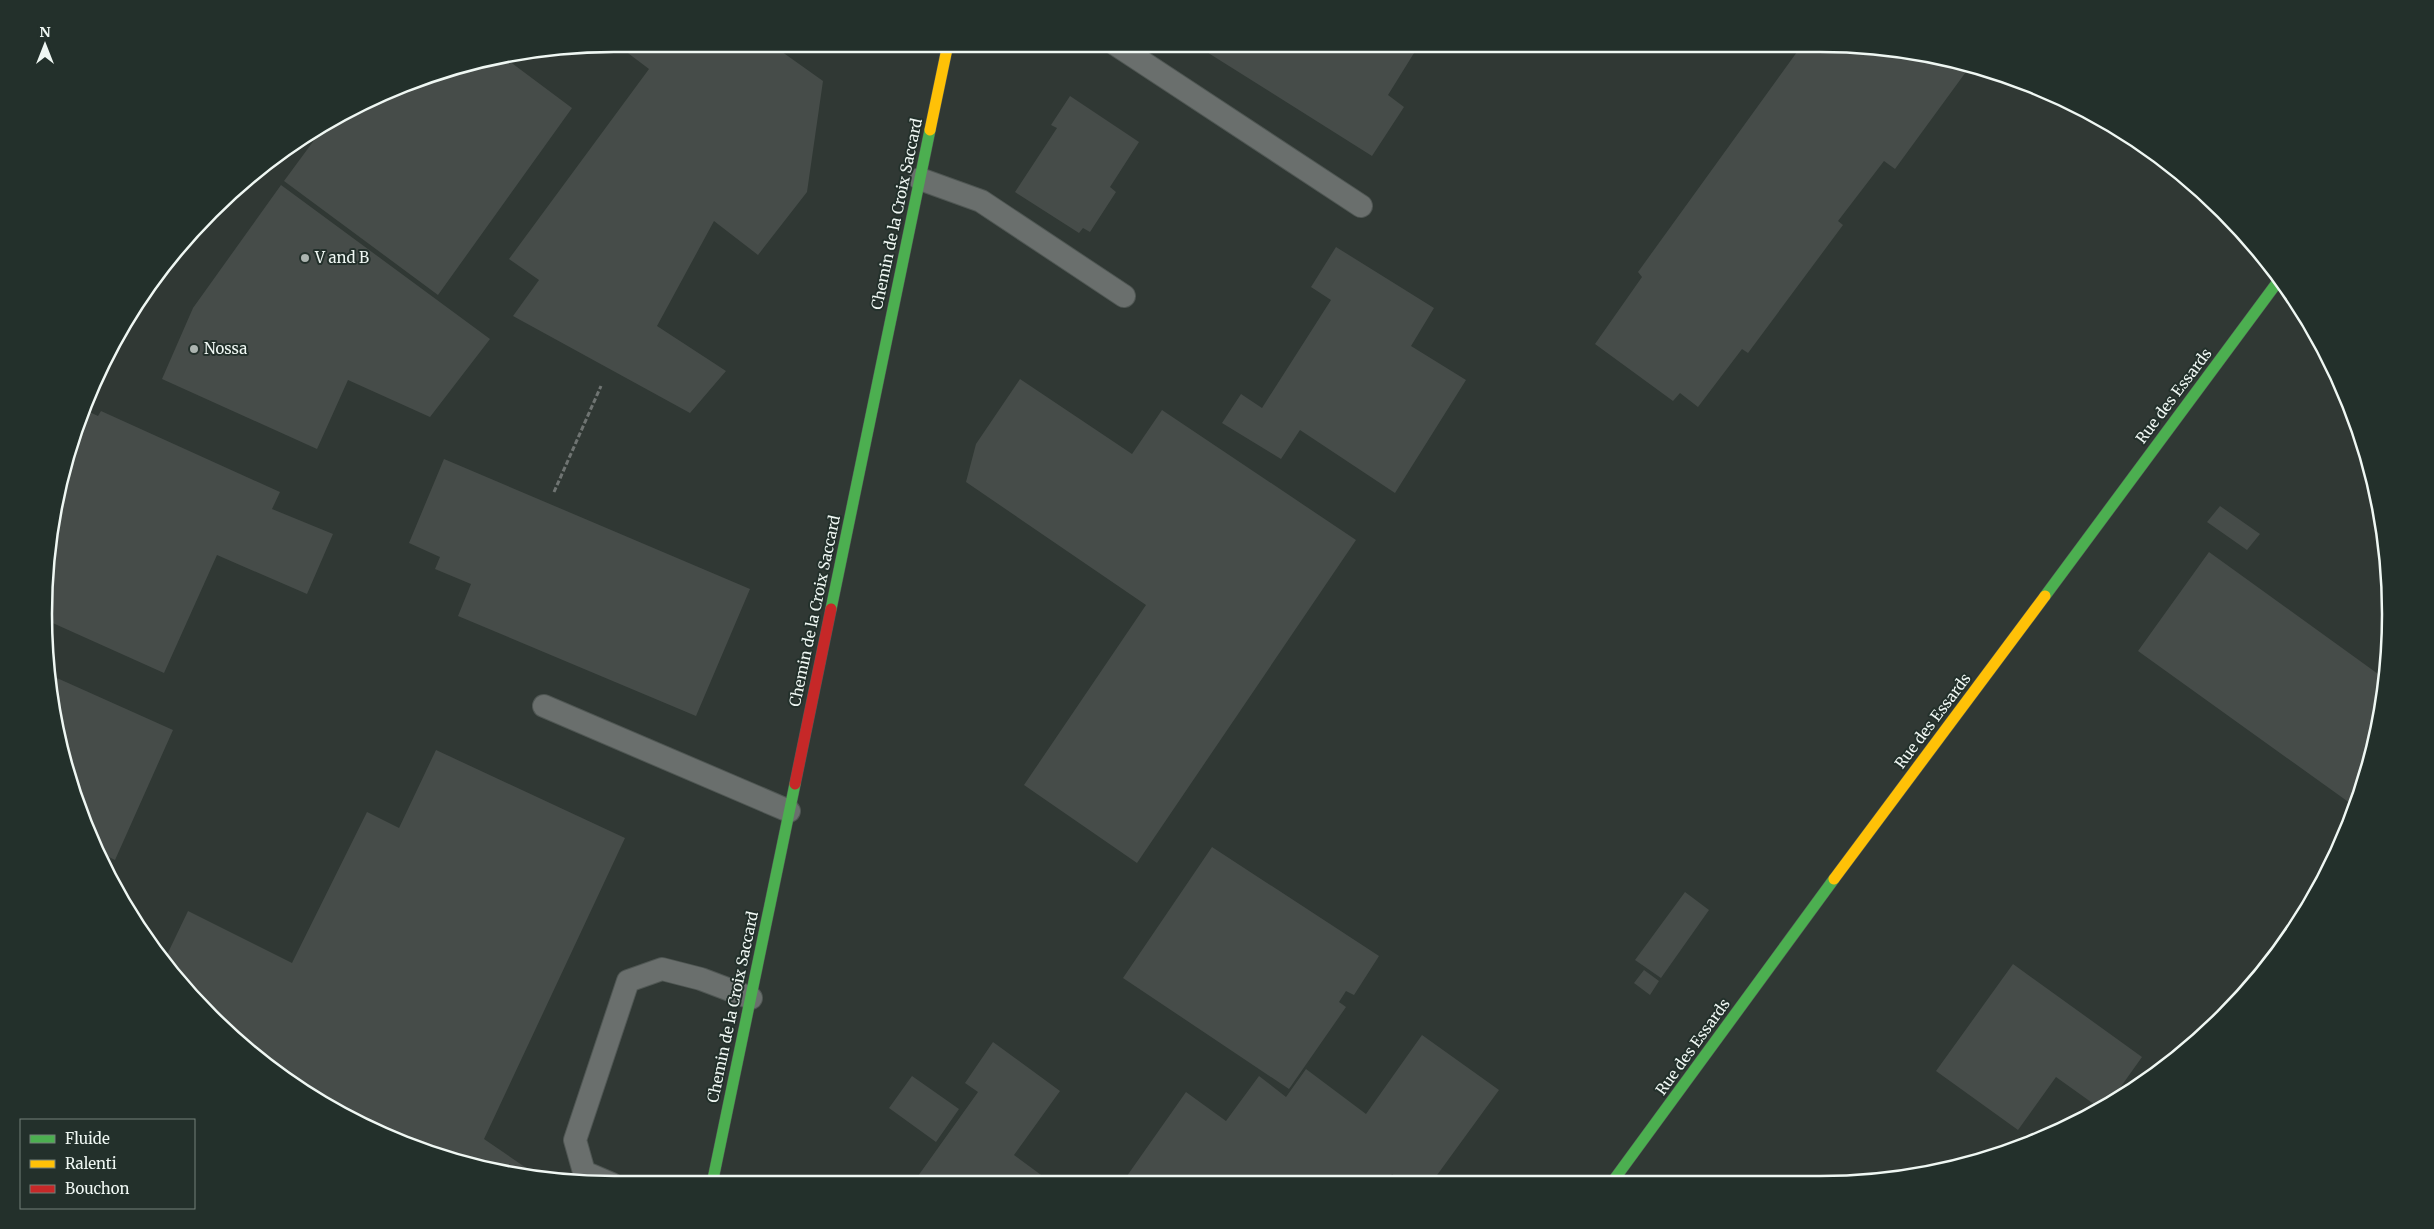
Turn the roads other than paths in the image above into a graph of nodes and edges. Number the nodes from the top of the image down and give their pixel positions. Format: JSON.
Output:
{"nodes":[{"id":1,"x":946,"y":52,"type":"edge"},
{"id":2,"x":1127,"y":52,"type":"edge"},
{"id":3,"x":920,"y":179,"type":"junction"},
{"id":4,"x":1361,"y":206,"type":"dead end"},
{"id":5,"x":2275,"y":286,"type":"edge"},
{"id":6,"x":1124,"y":296,"type":"dead end"},
{"id":7,"x":544,"y":706,"type":"dead end"},
{"id":8,"x":789,"y":811,"type":"junction"},
{"id":9,"x":751,"y":998,"type":"junction"},
{"id":10,"x":592,"y":1175,"type":"edge"},
{"id":11,"x":714,"y":1176,"type":"edge"},
{"id":12,"x":1618,"y":1176,"type":"edge"}],
"edges":[{"from":1,"to":3,"type":"street","name":"Chemin de la Croix Saccard"},
{"from":2,"to":4,"type":"lane"},
{"from":3,"to":6,"type":"lane"},
{"from":3,"to":8,"type":"street","name":"Chemin de la Croix Saccard"},
{"from":5,"to":12,"type":"street","name":"Rue des Essards"},
{"from":7,"to":8,"type":"lane"},
{"from":8,"to":9,"type":"street","name":"Chemin de la Croix Saccard"},
{"from":9,"to":10,"type":"lane"},
{"from":9,"to":11,"type":"street","name":"Chemin de la Croix Saccard"}]}
